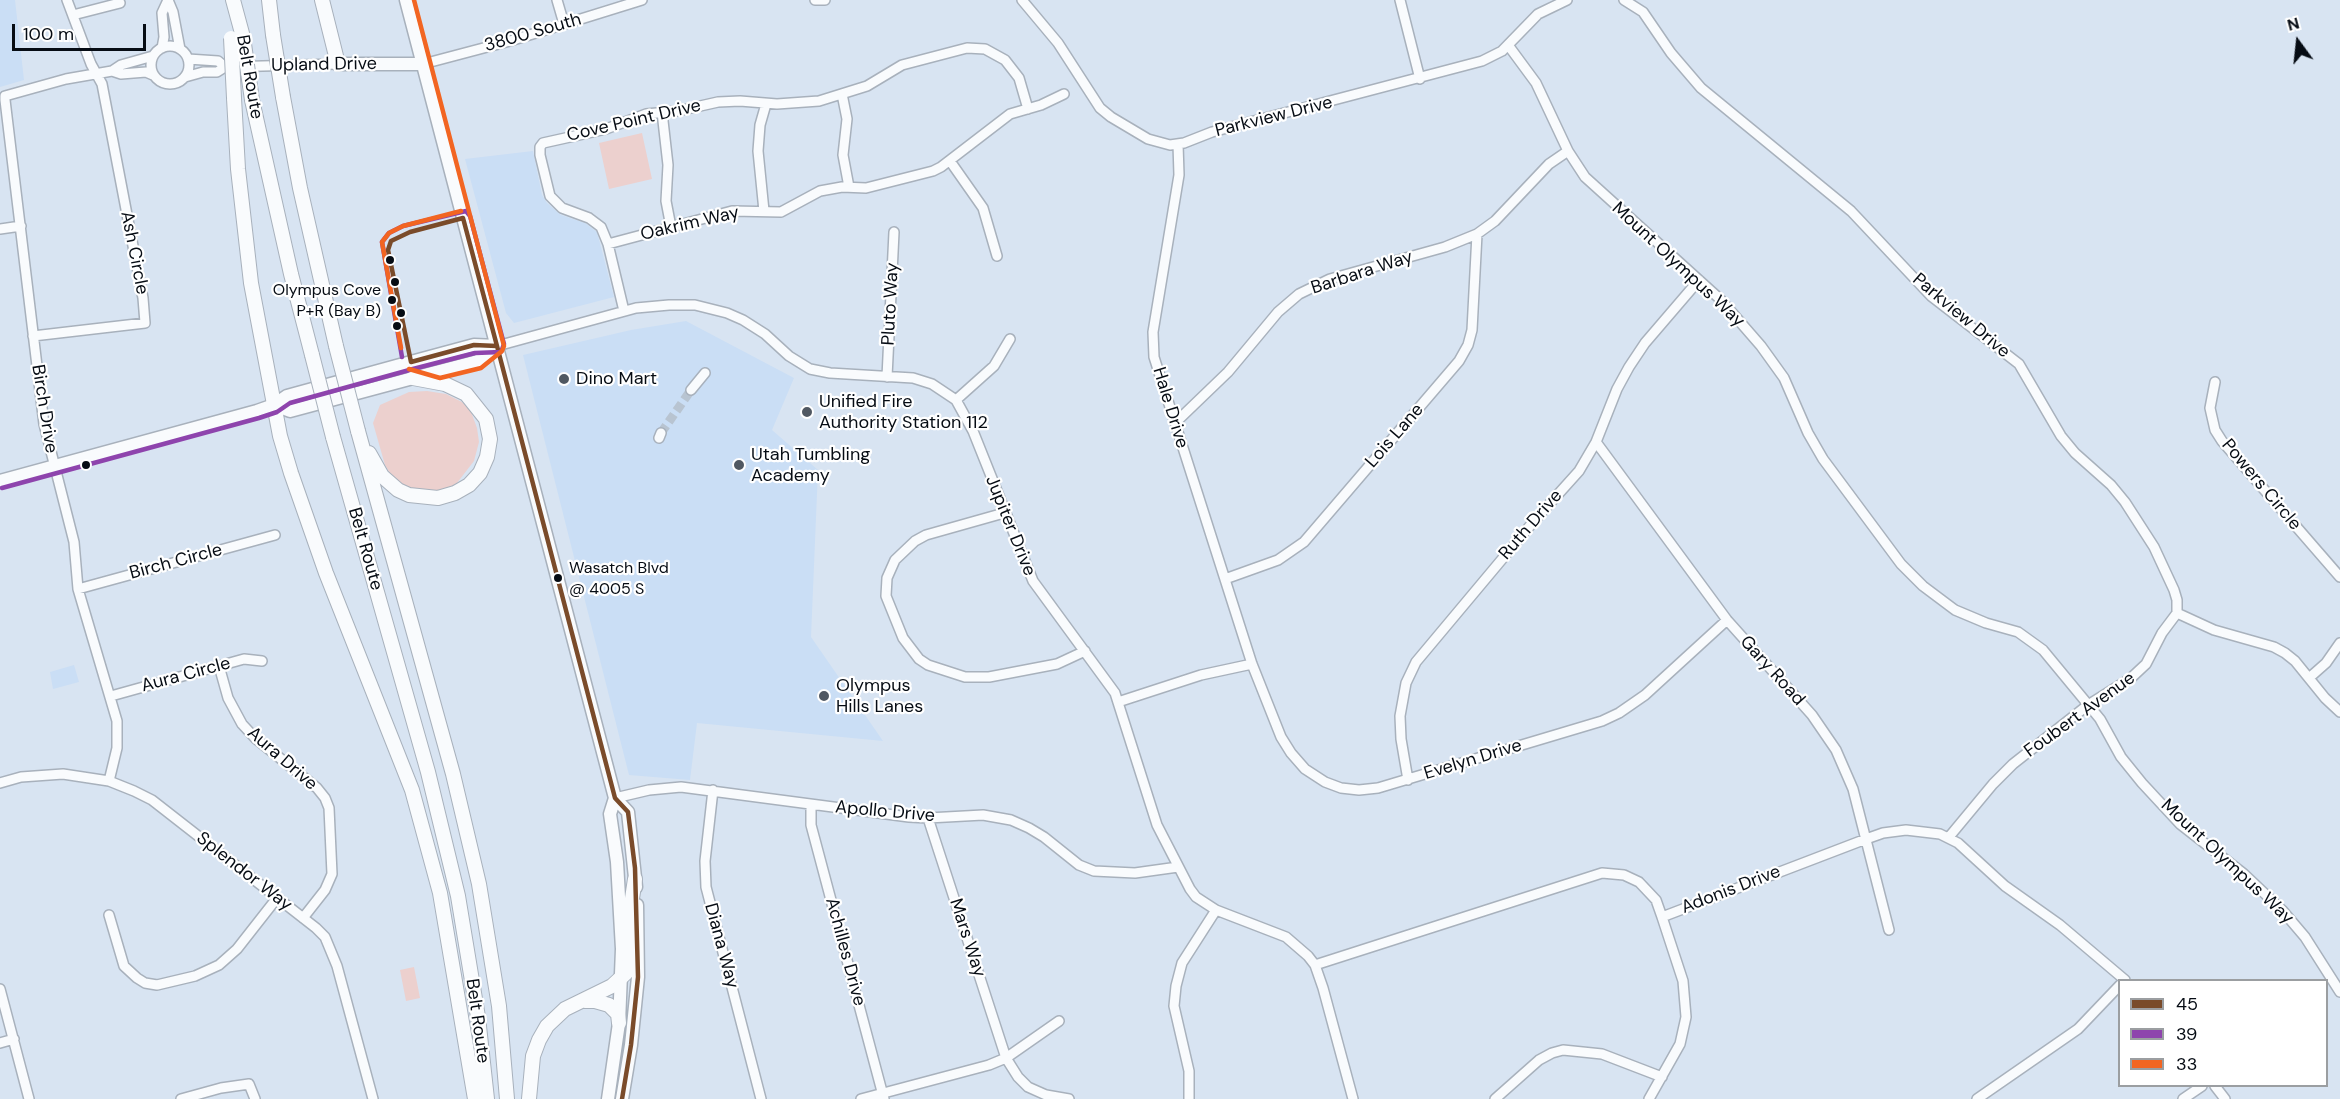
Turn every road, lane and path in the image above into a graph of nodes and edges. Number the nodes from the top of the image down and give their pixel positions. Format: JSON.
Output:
{"nodes":[{"id":1,"x":68,"y":0,"type":"edge"},
{"id":2,"x":168,"y":0,"type":"edge"},
{"id":3,"x":269,"y":0,"type":"edge"},
{"id":4,"x":322,"y":0,"type":"edge"},
{"id":5,"x":406,"y":0,"type":"edge"},
{"id":6,"x":558,"y":0,"type":"edge"},
{"id":7,"x":642,"y":0,"type":"edge"},
{"id":8,"x":815,"y":0,"type":"edge"},
{"id":9,"x":825,"y":0,"type":"edge"},
{"id":10,"x":1022,"y":0,"type":"edge"},
{"id":11,"x":1400,"y":0,"type":"edge"},
{"id":12,"x":1567,"y":0,"type":"edge"},
{"id":13,"x":1624,"y":0,"type":"edge"},
{"id":14,"x":120,"y":3,"type":"dead end"},
{"id":15,"x":233,"y":3,"type":"edge"},
{"id":16,"x":73,"y":15,"type":"junction"},
{"id":17,"x":564,"y":24,"type":"junction"},
{"id":18,"x":237,"y":37,"type":"junction"},
{"id":19,"x":1508,"y":45,"type":"junction"},
{"id":20,"x":162,"y":48,"type":"junction"},
{"id":21,"x":180,"y":49,"type":"junction"},
{"id":22,"x":153,"y":56,"type":"junction"},
{"id":23,"x":188,"y":59,"type":"junction"},
{"id":24,"x":338,"y":64,"type":"junction"},
{"id":25,"x":423,"y":64,"type":"junction"},
{"id":26,"x":225,"y":67,"type":"junction"},
{"id":27,"x":112,"y":71,"type":"junction"},
{"id":28,"x":96,"y":73,"type":"junction"},
{"id":29,"x":153,"y":75,"type":"junction"},
{"id":30,"x":185,"y":77,"type":"junction"},
{"id":31,"x":1420,"y":79,"type":"junction"},
{"id":32,"x":842,"y":94,"type":"junction"},
{"id":33,"x":1064,"y":94,"type":"dead end"},
{"id":34,"x":2,"y":97,"type":"edge"},
{"id":35,"x":766,"y":104,"type":"junction"},
{"id":36,"x":1028,"y":109,"type":"junction"},
{"id":37,"x":662,"y":112,"type":"junction"},
{"id":38,"x":1178,"y":144,"type":"junction"},
{"id":39,"x":1568,"y":151,"type":"junction"},
{"id":40,"x":950,"y":161,"type":"junction"},
{"id":41,"x":849,"y":187,"type":"junction"},
{"id":42,"x":764,"y":211,"type":"junction"},
{"id":43,"x":21,"y":226,"type":"junction"},
{"id":44,"x":671,"y":227,"type":"junction"},
{"id":45,"x":0,"y":229,"type":"edge"},
{"id":46,"x":894,"y":232,"type":"dead end"},
{"id":47,"x":1477,"y":234,"type":"junction"},
{"id":48,"x":608,"y":244,"type":"junction"},
{"id":49,"x":997,"y":256,"type":"dead end"},
{"id":50,"x":1699,"y":280,"type":"junction"},
{"id":51,"x":624,"y":311,"type":"junction"},
{"id":52,"x":33,"y":336,"type":"junction"},
{"id":53,"x":1010,"y":339,"type":"dead end"},
{"id":54,"x":497,"y":346,"type":"junction"},
{"id":55,"x":705,"y":373,"type":"dead end"},
{"id":56,"x":887,"y":377,"type":"junction"},
{"id":57,"x":413,"y":378,"type":"junction"},
{"id":58,"x":2215,"y":382,"type":"dead end"},
{"id":59,"x":691,"y":390,"type":"tunnel mouth"},
{"id":60,"x":956,"y":400,"type":"junction"},
{"id":61,"x":274,"y":405,"type":"junction"},
{"id":62,"x":1175,"y":423,"type":"junction"},
{"id":63,"x":358,"y":431,"type":"junction"},
{"id":64,"x":1596,"y":442,"type":"junction"},
{"id":65,"x":54,"y":466,"type":"junction"},
{"id":66,"x":0,"y":481,"type":"edge"},
{"id":67,"x":1004,"y":513,"type":"junction"},
{"id":68,"x":275,"y":535,"type":"dead end"},
{"id":69,"x":2340,"y":577,"type":"edge"},
{"id":70,"x":1225,"y":579,"type":"junction"},
{"id":71,"x":78,"y":588,"type":"junction"},
{"id":72,"x":2177,"y":613,"type":"junction"},
{"id":73,"x":1726,"y":620,"type":"junction"},
{"id":74,"x":2340,"y":643,"type":"edge"},
{"id":75,"x":1084,"y":651,"type":"junction"},
{"id":76,"x":262,"y":660,"type":"dead end"},
{"id":77,"x":1252,"y":664,"type":"junction"},
{"id":78,"x":219,"y":666,"type":"junction"},
{"id":79,"x":2309,"y":678,"type":"junction"},
{"id":80,"x":111,"y":696,"type":"junction"},
{"id":81,"x":1118,"y":702,"type":"junction"},
{"id":82,"x":2088,"y":705,"type":"junction"},
{"id":83,"x":2340,"y":712,"type":"edge"},
{"id":84,"x":1408,"y":780,"type":"junction"},
{"id":85,"x":109,"y":781,"type":"junction"},
{"id":86,"x":0,"y":783,"type":"edge"},
{"id":87,"x":713,"y":790,"type":"junction"},
{"id":88,"x":615,"y":798,"type":"junction"},
{"id":89,"x":811,"y":805,"type":"junction"},
{"id":90,"x":928,"y":818,"type":"junction"},
{"id":91,"x":1949,"y":837,"type":"junction"},
{"id":92,"x":1866,"y":839,"type":"junction"},
{"id":93,"x":1178,"y":867,"type":"junction"},
{"id":94,"x":635,"y":879,"type":"junction"},
{"id":95,"x":278,"y":898,"type":"junction"},
{"id":96,"x":1216,"y":910,"type":"junction"},
{"id":97,"x":109,"y":915,"type":"dead end"},
{"id":98,"x":1662,"y":917,"type":"junction"},
{"id":99,"x":303,"y":918,"type":"junction"},
{"id":100,"x":1889,"y":930,"type":"dead end"},
{"id":101,"x":1316,"y":965,"type":"junction"},
{"id":102,"x":621,"y":978,"type":"junction"},
{"id":103,"x":2121,"y":979,"type":"edge"},
{"id":104,"x":2118,"y":986,"type":"edge"},
{"id":105,"x":0,"y":989,"type":"edge"},
{"id":106,"x":2340,"y":992,"type":"edge"},
{"id":107,"x":577,"y":1003,"type":"junction"},
{"id":108,"x":1059,"y":1021,"type":"dead end"},
{"id":109,"x":620,"y":1023,"type":"junction"},
{"id":110,"x":14,"y":1039,"type":"junction"},
{"id":111,"x":0,"y":1043,"type":"edge"},
{"id":112,"x":1006,"y":1058,"type":"junction"},
{"id":113,"x":1662,"y":1077,"type":"junction"},
{"id":114,"x":2201,"y":1087,"type":"edge"},
{"id":115,"x":883,"y":1096,"type":"edge"},
{"id":116,"x":29,"y":1099,"type":"edge"},
{"id":117,"x":181,"y":1099,"type":"edge"},
{"id":118,"x":255,"y":1099,"type":"edge"},
{"id":119,"x":373,"y":1099,"type":"edge"},
{"id":120,"x":475,"y":1099,"type":"edge"},
{"id":121,"x":487,"y":1099,"type":"edge"},
{"id":122,"x":507,"y":1099,"type":"edge"},
{"id":123,"x":529,"y":1099,"type":"edge"},
{"id":124,"x":608,"y":1099,"type":"edge"},
{"id":125,"x":622,"y":1099,"type":"edge"},
{"id":126,"x":760,"y":1099,"type":"edge"},
{"id":127,"x":861,"y":1099,"type":"edge"},
{"id":128,"x":1069,"y":1099,"type":"edge"},
{"id":129,"x":1189,"y":1099,"type":"edge"},
{"id":130,"x":1353,"y":1099,"type":"edge"},
{"id":131,"x":1495,"y":1099,"type":"edge"},
{"id":132,"x":1649,"y":1099,"type":"edge"},
{"id":133,"x":1977,"y":1099,"type":"edge"},
{"id":134,"x":2183,"y":1099,"type":"edge"}],
"edges":[{"from":1,"to":16,"type":"street"},
{"from":2,"to":20,"type":"street"},
{"from":2,"to":21,"type":"street"},
{"from":3,"to":63,"type":"highway","name":"Belt Route","bridge":true},
{"from":4,"to":24,"type":"highway"},
{"from":5,"to":25,"type":"main road"},
{"from":6,"to":17,"type":"street"},
{"from":7,"to":17,"type":"street","name":"3800 South"},
{"from":8,"to":9,"type":"street"},
{"from":10,"to":38,"type":"street","name":"Parkview Drive"},
{"from":11,"to":31,"type":"street"},
{"from":12,"to":19,"type":"street","name":"Parkview Drive"},
{"from":13,"to":72,"type":"street","name":"Parkview Drive"},
{"from":14,"to":16,"type":"street"},
{"from":15,"to":18,"type":"highway","name":"Belt Route"},
{"from":16,"to":28,"type":"street"},
{"from":17,"to":25,"type":"street","name":"3800 South"},
{"from":18,"to":61,"type":"highway","bridge":true},
{"from":18,"to":121,"type":"highway","name":"Belt Route","bridge":true},
{"from":19,"to":31,"type":"street","name":"Parkview Drive"},
{"from":19,"to":39,"type":"street","name":"Mount Olympus Way"},
{"from":20,"to":21,"type":"street"},
{"from":20,"to":22,"type":"street"},
{"from":21,"to":23,"type":"street"},
{"from":22,"to":27,"type":"street"},
{"from":22,"to":29,"type":"street"},
{"from":23,"to":26,"type":"street","name":"Upland Drive"},
{"from":23,"to":30,"type":"street"},
{"from":24,"to":25,"type":"main road","name":"Upland Drive"},
{"from":24,"to":26,"type":"street","name":"Upland Drive"},
{"from":25,"to":54,"type":"main road"},
{"from":26,"to":30,"type":"street","name":"Upland Drive"},
{"from":27,"to":28,"type":"street"},
{"from":27,"to":29,"type":"street"},
{"from":28,"to":34,"type":"street"},
{"from":28,"to":52,"type":"street","name":"Ash Circle"},
{"from":29,"to":30,"type":"street"},
{"from":31,"to":38,"type":"street","name":"Parkview Drive"},
{"from":32,"to":35,"type":"street","name":"Cove Point Drive"},
{"from":32,"to":36,"type":"street","name":"Cove Point Drive"},
{"from":32,"to":41,"type":"street"},
{"from":33,"to":36,"type":"street","name":"Oakrim Way"},
{"from":34,"to":43,"type":"street","name":"Birch Drive"},
{"from":35,"to":37,"type":"street","name":"Cove Point Drive"},
{"from":35,"to":42,"type":"street"},
{"from":36,"to":40,"type":"street","name":"Oakrim Way"},
{"from":37,"to":44,"type":"street"},
{"from":37,"to":48,"type":"street","name":"Cove Point Drive"},
{"from":38,"to":62,"type":"street","name":"Hale Drive"},
{"from":39,"to":47,"type":"street","name":"Barbara Way"},
{"from":39,"to":50,"type":"street","name":"Mount Olympus Way"},
{"from":40,"to":41,"type":"street","name":"Oakrim Way"},
{"from":40,"to":49,"type":"street"},
{"from":41,"to":42,"type":"street","name":"Oakrim Way"},
{"from":42,"to":44,"type":"street","name":"Oakrim Way"},
{"from":43,"to":45,"type":"street"},
{"from":43,"to":52,"type":"street","name":"Birch Drive"},
{"from":44,"to":48,"type":"street","name":"Oakrim Way"},
{"from":46,"to":56,"type":"street","name":"Pluto Way"},
{"from":47,"to":62,"type":"street","name":"Barbara Way"},
{"from":47,"to":70,"type":"street","name":"Lois Lane"},
{"from":48,"to":51,"type":"street","name":"Cove Point Drive"},
{"from":50,"to":64,"type":"street","name":"Ruth Drive"},
{"from":50,"to":82,"type":"street","name":"Mount Olympus Way"},
{"from":51,"to":54,"type":"street","name":"Jupiter Drive"},
{"from":51,"to":56,"type":"street","name":"Jupiter Drive"},
{"from":52,"to":65,"type":"street","name":"Birch Drive"},
{"from":53,"to":60,"type":"street"},
{"from":54,"to":57,"type":"main road"},
{"from":54,"to":61,"type":"main road"},
{"from":54,"to":88,"type":"main road"},
{"from":55,"to":59,"type":"street"},
{"from":56,"to":60,"type":"street","name":"Jupiter Drive"},
{"from":57,"to":61,"type":"main road"},
{"from":57,"to":63,"type":"highway"},
{"from":58,"to":69,"type":"street","name":"Powers Circle"},
{"from":60,"to":67,"type":"street","name":"Jupiter Drive"},
{"from":61,"to":65,"type":"main road"},
{"from":61,"to":120,"type":"highway"},
{"from":62,"to":70,"type":"street","name":"Hale Drive"},
{"from":63,"to":122,"type":"highway","name":"Belt Route"},
{"from":64,"to":73,"type":"street","name":"Gary Road"},
{"from":64,"to":84,"type":"street","name":"Ruth Drive"},
{"from":65,"to":66,"type":"main road"},
{"from":65,"to":71,"type":"street","name":"Birch Drive"},
{"from":67,"to":75,"type":"street","name":"Jupiter Drive"},
{"from":67,"to":75,"type":"street"},
{"from":68,"to":71,"type":"street","name":"Birch Circle"},
{"from":70,"to":77,"type":"street","name":"Hale Drive"},
{"from":71,"to":80,"type":"street","name":"Birch Drive"},
{"from":72,"to":79,"type":"street"},
{"from":72,"to":82,"type":"street","name":"Foubert Avenue"},
{"from":73,"to":84,"type":"street","name":"Evelyn Drive"},
{"from":73,"to":92,"type":"street","name":"Gary Road"},
{"from":74,"to":79,"type":"street"},
{"from":75,"to":81,"type":"street","name":"Jupiter Drive"},
{"from":76,"to":78,"type":"street","name":"Aura Circle"},
{"from":77,"to":81,"type":"street"},
{"from":77,"to":84,"type":"street","name":"Evelyn Drive"},
{"from":78,"to":80,"type":"street","name":"Aura Circle"},
{"from":78,"to":99,"type":"street","name":"Aura Drive"},
{"from":79,"to":83,"type":"street"},
{"from":80,"to":85,"type":"street","name":"Birch Drive"},
{"from":81,"to":93,"type":"street","name":"Jupiter Drive"},
{"from":82,"to":91,"type":"street","name":"Foubert Avenue"},
{"from":82,"to":106,"type":"street","name":"Mount Olympus Way"},
{"from":85,"to":86,"type":"street","name":"Splendor Way"},
{"from":85,"to":95,"type":"street","name":"Splendor Way"},
{"from":87,"to":88,"type":"street","name":"Apollo Drive"},
{"from":87,"to":89,"type":"street","name":"Apollo Drive"},
{"from":87,"to":126,"type":"street","name":"Diana Way"},
{"from":88,"to":94,"type":"main road"},
{"from":88,"to":102,"type":"main road"},
{"from":89,"to":90,"type":"street","name":"Apollo Drive"},
{"from":89,"to":115,"type":"street","name":"Achilles Drive"},
{"from":90,"to":93,"type":"street","name":"Apollo Drive"},
{"from":90,"to":112,"type":"street","name":"Mars Way"},
{"from":91,"to":92,"type":"street","name":"Adonis Drive"},
{"from":91,"to":103,"type":"street","name":"Adonis Drive"},
{"from":92,"to":98,"type":"street","name":"Adonis Drive"},
{"from":92,"to":100,"type":"street","name":"Gary Road"},
{"from":93,"to":96,"type":"street","name":"Jupiter Drive"},
{"from":94,"to":102,"type":"highway"},
{"from":94,"to":125,"type":"main road"},
{"from":95,"to":97,"type":"street"},
{"from":95,"to":99,"type":"street","name":"Splendor Way"},
{"from":96,"to":101,"type":"street","name":"Jupiter Drive"},
{"from":96,"to":129,"type":"street"},
{"from":98,"to":101,"type":"street","name":"Adonis Drive"},
{"from":98,"to":113,"type":"street"},
{"from":99,"to":119,"type":"street","name":"Splendor Way"},
{"from":101,"to":130,"type":"street","name":"Jupiter Drive"},
{"from":102,"to":107,"type":"highway"},
{"from":102,"to":109,"type":"main road"},
{"from":104,"to":133,"type":"street"},
{"from":105,"to":110,"type":"street"},
{"from":107,"to":109,"type":"highway"},
{"from":107,"to":123,"type":"highway"},
{"from":108,"to":112,"type":"street"},
{"from":109,"to":124,"type":"main road"},
{"from":110,"to":111,"type":"street"},
{"from":110,"to":116,"type":"street"},
{"from":112,"to":115,"type":"street"},
{"from":112,"to":128,"type":"street","name":"Mars Way"},
{"from":113,"to":131,"type":"street"},
{"from":113,"to":132,"type":"street"},
{"from":114,"to":134,"type":"street"},
{"from":115,"to":127,"type":"street"},
{"from":117,"to":118,"type":"street"}]}
